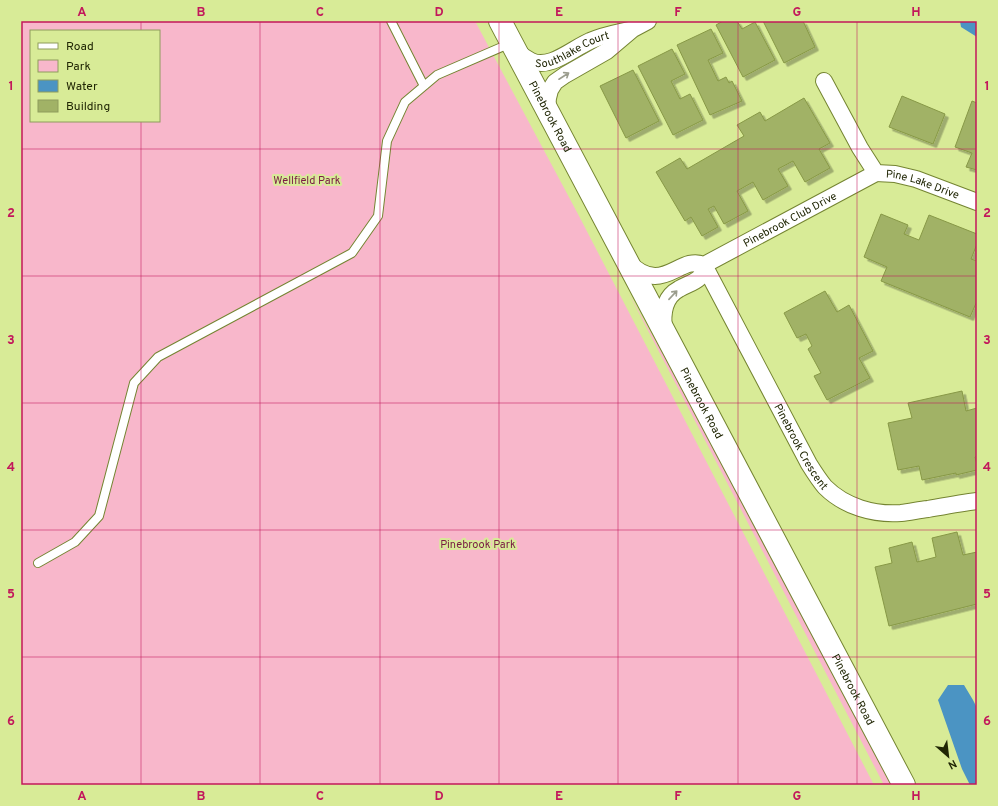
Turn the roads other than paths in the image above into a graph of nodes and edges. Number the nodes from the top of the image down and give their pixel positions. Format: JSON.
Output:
{"nodes":[{"id":1,"x":391,"y":21,"type":"edge"},
{"id":2,"x":500,"y":21,"type":"edge"},
{"id":3,"x":648,"y":21,"type":"edge"},
{"id":4,"x":633,"y":29,"type":"junction"},
{"id":5,"x":513,"y":46,"type":"junction"},
{"id":6,"x":824,"y":81,"type":"dead end"},
{"id":7,"x":424,"y":86,"type":"junction"},
{"id":8,"x":547,"y":109,"type":"junction"},
{"id":9,"x":876,"y":173,"type":"junction"},
{"id":10,"x":977,"y":202,"type":"edge"},
{"id":11,"x":626,"y":260,"type":"junction"},
{"id":12,"x":704,"y":265,"type":"junction"},
{"id":13,"x":664,"y":331,"type":"junction"},
{"id":14,"x":977,"y":501,"type":"edge"},
{"id":15,"x":38,"y":563,"type":"dead end"},
{"id":16,"x":904,"y":785,"type":"edge"}],
"edges":[{"from":1,"to":7,"type":"lane"},
{"from":2,"to":5,"type":"street","name":"Pinebrook Road"},
{"from":3,"to":4,"type":"street","name":"Southlake Court"},
{"from":4,"to":5,"type":"street","name":"Southlake Court"},
{"from":8,"to":4,"type":"street","name":"Southlake Court","one_way":true},
{"from":5,"to":7,"type":"lane"},
{"from":5,"to":8,"type":"street","name":"Pinebrook Road"},
{"from":6,"to":9,"type":"street","name":"Pine Lake Drive"},
{"from":7,"to":15,"type":"lane"},
{"from":8,"to":11,"type":"street","name":"Pinebrook Road"},
{"from":9,"to":10,"type":"street","name":"Pine Lake Drive"},
{"from":9,"to":12,"type":"street","name":"Pinebrook Club Drive"},
{"from":11,"to":12,"type":"street","name":"Pinebrook Club Drive"},
{"from":11,"to":13,"type":"street","name":"Pinebrook Road"},
{"from":13,"to":12,"type":"street","one_way":true},
{"from":12,"to":14,"type":"street","name":"Pinebrook Crescent"},
{"from":13,"to":16,"type":"street","name":"Pinebrook Road"}]}
